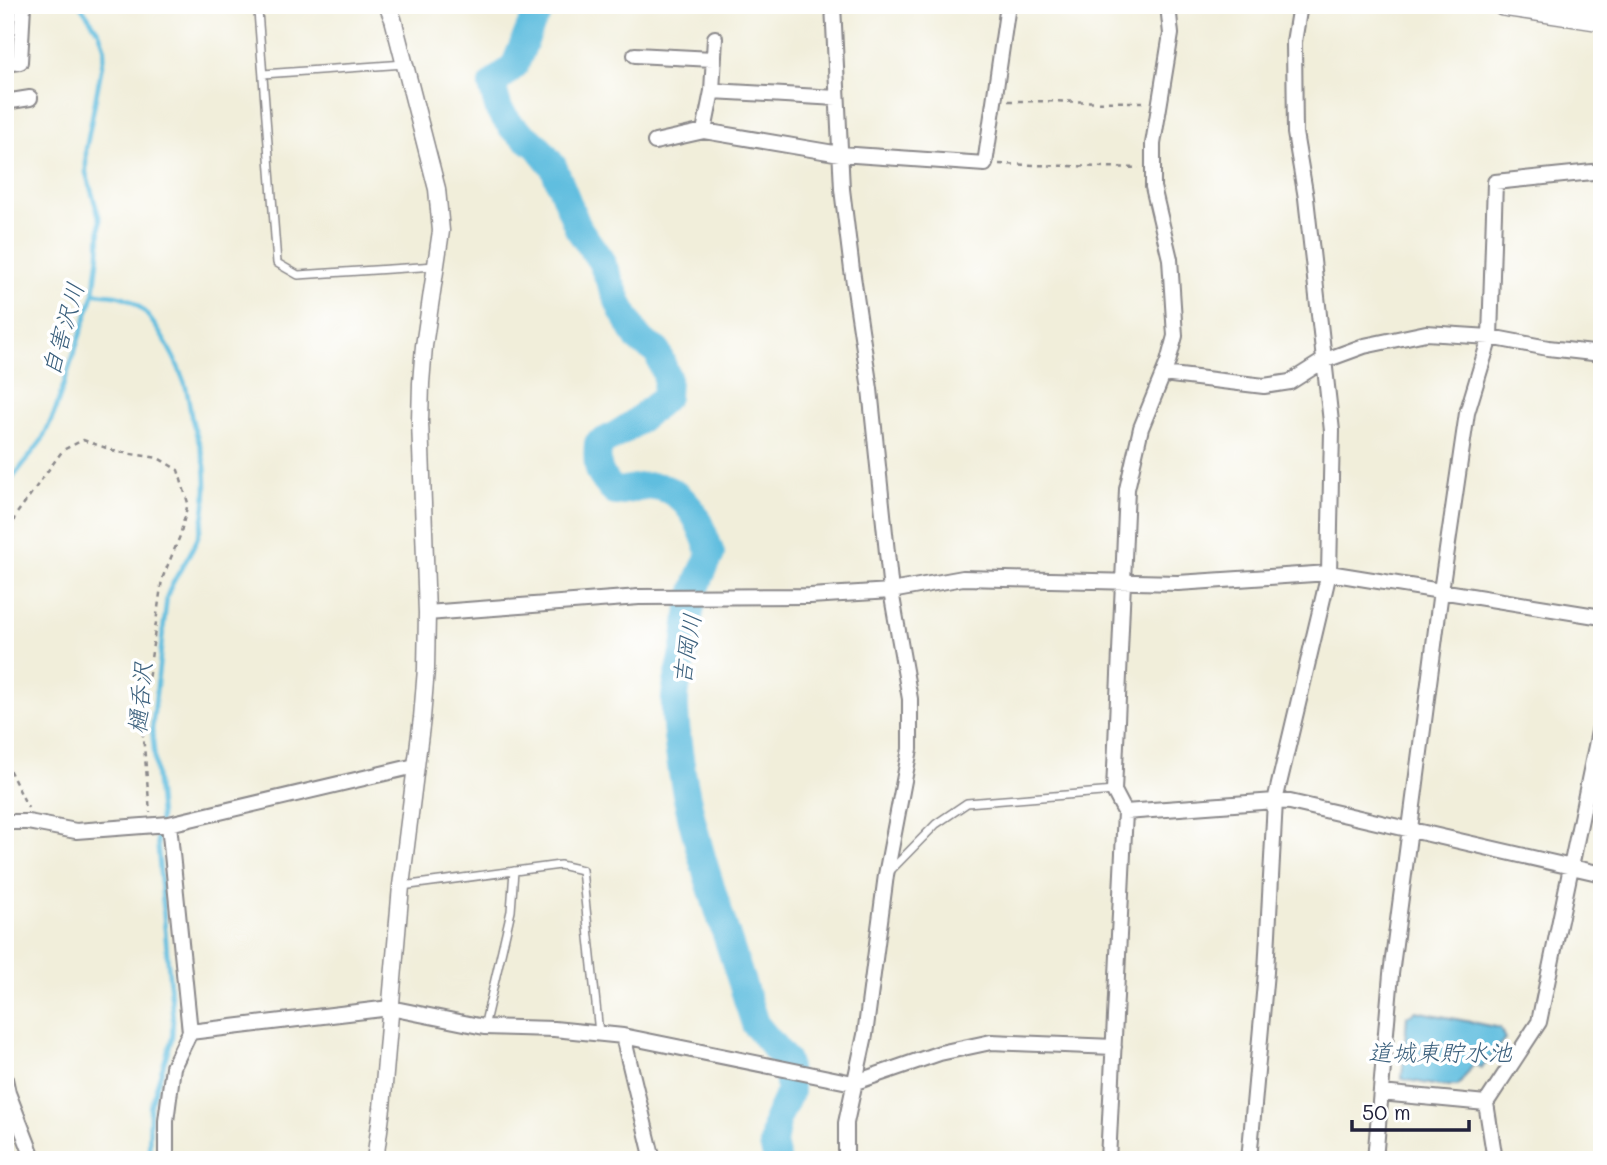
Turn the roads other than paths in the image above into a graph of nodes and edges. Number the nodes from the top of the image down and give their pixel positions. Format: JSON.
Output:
{"nodes":[{"id":1,"x":23,"y":5,"type":"edge"},
{"id":2,"x":387,"y":5,"type":"edge"},
{"id":3,"x":833,"y":5,"type":"edge"},
{"id":4,"x":1008,"y":5,"type":"edge"},
{"id":5,"x":1168,"y":5,"type":"edge"},
{"id":6,"x":1300,"y":5,"type":"edge"},
{"id":7,"x":1503,"y":5,"type":"edge"},
{"id":8,"x":258,"y":11,"type":"dead end"},
{"id":9,"x":1602,"y":20,"type":"edge"},
{"id":10,"x":715,"y":38,"type":"dead end"},
{"id":11,"x":635,"y":55,"type":"dead end"},
{"id":12,"x":713,"y":59,"type":"junction"},
{"id":13,"x":5,"y":64,"type":"edge"},
{"id":14,"x":405,"y":64,"type":"junction"},
{"id":15,"x":262,"y":74,"type":"junction"},
{"id":16,"x":712,"y":92,"type":"junction"},
{"id":17,"x":30,"y":98,"type":"dead end"},
{"id":18,"x":836,"y":98,"type":"junction"},
{"id":19,"x":5,"y":102,"type":"edge"},
{"id":20,"x":705,"y":131,"type":"junction"},
{"id":21,"x":655,"y":142,"type":"dead end"},
{"id":22,"x":840,"y":154,"type":"junction"},
{"id":23,"x":1602,"y":171,"type":"edge"},
{"id":24,"x":437,"y":266,"type":"junction"},
{"id":25,"x":1490,"y":337,"type":"junction"},
{"id":26,"x":1602,"y":354,"type":"edge"},
{"id":27,"x":1323,"y":361,"type":"junction"},
{"id":28,"x":1163,"y":374,"type":"junction"},
{"id":29,"x":1329,"y":573,"type":"junction"},
{"id":30,"x":1124,"y":582,"type":"junction"},
{"id":31,"x":1441,"y":591,"type":"junction"},
{"id":32,"x":891,"y":592,"type":"junction"},
{"id":33,"x":427,"y":613,"type":"junction"},
{"id":34,"x":1602,"y":617,"type":"edge"},
{"id":35,"x":1602,"y":716,"type":"edge"},
{"id":36,"x":415,"y":766,"type":"junction"},
{"id":37,"x":1114,"y":791,"type":"junction"},
{"id":38,"x":1275,"y":801,"type":"junction"},
{"id":39,"x":1125,"y":813,"type":"junction"},
{"id":40,"x":5,"y":822,"type":"edge"},
{"id":41,"x":169,"y":824,"type":"junction"},
{"id":42,"x":1409,"y":829,"type":"junction"},
{"id":43,"x":1570,"y":867,"type":"junction"},
{"id":44,"x":514,"y":871,"type":"junction"},
{"id":45,"x":1602,"y":874,"type":"edge"},
{"id":46,"x":886,"y":875,"type":"junction"},
{"id":47,"x":401,"y":886,"type":"junction"},
{"id":48,"x":390,"y":1008,"type":"junction"},
{"id":49,"x":484,"y":1027,"type":"junction"},
{"id":50,"x":190,"y":1032,"type":"junction"},
{"id":51,"x":599,"y":1034,"type":"junction"},
{"id":52,"x":623,"y":1036,"type":"junction"},
{"id":53,"x":1114,"y":1047,"type":"junction"},
{"id":54,"x":5,"y":1079,"type":"edge"},
{"id":55,"x":853,"y":1083,"type":"junction"},
{"id":56,"x":1381,"y":1093,"type":"junction"},
{"id":57,"x":1486,"y":1103,"type":"junction"},
{"id":58,"x":34,"y":1160,"type":"edge"},
{"id":59,"x":166,"y":1160,"type":"edge"},
{"id":60,"x":375,"y":1160,"type":"edge"},
{"id":61,"x":653,"y":1160,"type":"edge"},
{"id":62,"x":846,"y":1160,"type":"edge"},
{"id":63,"x":1108,"y":1160,"type":"edge"},
{"id":64,"x":1249,"y":1160,"type":"edge"},
{"id":65,"x":1375,"y":1160,"type":"edge"},
{"id":66,"x":1494,"y":1160,"type":"edge"}],
"edges":[{"from":1,"to":13,"type":"street"},
{"from":2,"to":14,"type":"street"},
{"from":3,"to":18,"type":"street"},
{"from":4,"to":22,"type":"street"},
{"from":5,"to":28,"type":"street"},
{"from":6,"to":27,"type":"street"},
{"from":7,"to":9,"type":"main road"},
{"from":8,"to":15,"type":"lane"},
{"from":10,"to":12,"type":"street"},
{"from":11,"to":12,"type":"street"},
{"from":12,"to":16,"type":"street"},
{"from":14,"to":15,"type":"lane"},
{"from":14,"to":24,"type":"street"},
{"from":15,"to":24,"type":"lane"},
{"from":16,"to":18,"type":"street"},
{"from":16,"to":20,"type":"street"},
{"from":17,"to":19,"type":"street"},
{"from":18,"to":22,"type":"street"},
{"from":20,"to":21,"type":"street"},
{"from":20,"to":22,"type":"street"},
{"from":22,"to":32,"type":"street"},
{"from":23,"to":25,"type":"street"},
{"from":24,"to":33,"type":"street"},
{"from":25,"to":26,"type":"street"},
{"from":25,"to":27,"type":"street"},
{"from":25,"to":31,"type":"street"},
{"from":27,"to":28,"type":"street"},
{"from":27,"to":29,"type":"street"},
{"from":28,"to":30,"type":"street"},
{"from":29,"to":30,"type":"street"},
{"from":29,"to":31,"type":"street"},
{"from":29,"to":38,"type":"street"},
{"from":30,"to":32,"type":"street"},
{"from":30,"to":37,"type":"street"},
{"from":31,"to":34,"type":"street"},
{"from":31,"to":42,"type":"street"},
{"from":32,"to":33,"type":"street"},
{"from":32,"to":46,"type":"street"},
{"from":33,"to":36,"type":"street"},
{"from":35,"to":43,"type":"street"},
{"from":36,"to":41,"type":"street"},
{"from":36,"to":47,"type":"street"},
{"from":37,"to":39,"type":"street"},
{"from":37,"to":46,"type":"lane"},
{"from":38,"to":39,"type":"street"},
{"from":38,"to":42,"type":"street"},
{"from":38,"to":64,"type":"street"},
{"from":39,"to":53,"type":"street"},
{"from":40,"to":41,"type":"street"},
{"from":41,"to":50,"type":"street"},
{"from":42,"to":43,"type":"street"},
{"from":42,"to":56,"type":"street"},
{"from":43,"to":45,"type":"street"},
{"from":43,"to":57,"type":"street"},
{"from":44,"to":47,"type":"lane"},
{"from":44,"to":49,"type":"lane"},
{"from":44,"to":51,"type":"lane"},
{"from":46,"to":55,"type":"street"},
{"from":47,"to":48,"type":"street"},
{"from":48,"to":49,"type":"street"},
{"from":48,"to":50,"type":"street"},
{"from":48,"to":60,"type":"street"},
{"from":49,"to":51,"type":"street"},
{"from":50,"to":59,"type":"street"},
{"from":51,"to":52,"type":"street"},
{"from":52,"to":55,"type":"street"},
{"from":52,"to":61,"type":"street"},
{"from":53,"to":55,"type":"street"},
{"from":53,"to":63,"type":"street"},
{"from":54,"to":58,"type":"street"},
{"from":55,"to":62,"type":"street"},
{"from":56,"to":57,"type":"street"},
{"from":56,"to":65,"type":"street"},
{"from":57,"to":66,"type":"street"}]}
